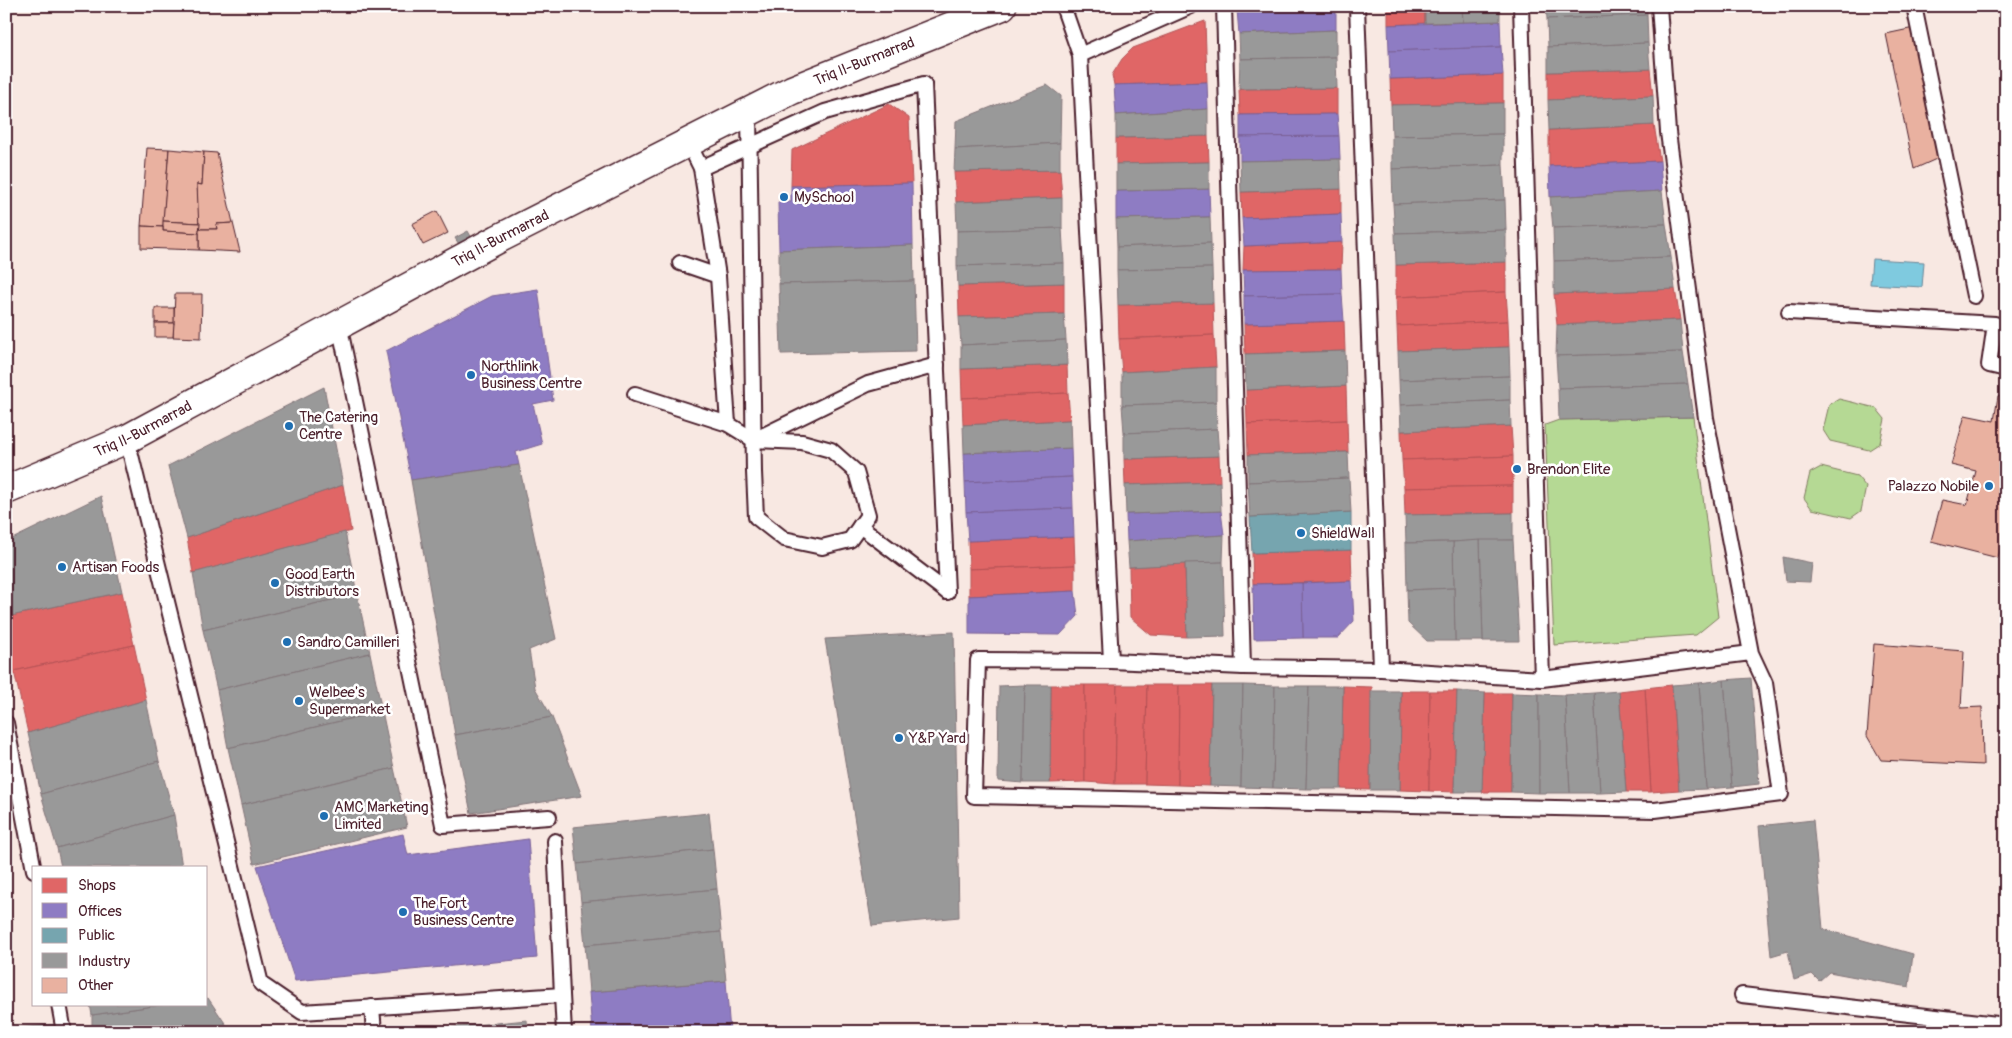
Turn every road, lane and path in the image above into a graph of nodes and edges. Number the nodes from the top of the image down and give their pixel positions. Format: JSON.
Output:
{"nodes":[{"id":1,"x":1002,"y":6,"type":"edge"},
{"id":2,"x":1063,"y":6,"type":"edge"},
{"id":3,"x":1191,"y":6,"type":"edge"},
{"id":4,"x":1224,"y":6,"type":"edge"},
{"id":5,"x":1357,"y":6,"type":"edge"},
{"id":6,"x":1521,"y":6,"type":"edge"},
{"id":7,"x":1659,"y":6,"type":"edge"},
{"id":8,"x":1914,"y":6,"type":"edge"},
{"id":9,"x":1080,"y":55,"type":"junction"},
{"id":10,"x":749,"y":111,"type":"junction"},
{"id":11,"x":688,"y":142,"type":"junction"},
{"id":12,"x":750,"y":146,"type":"junction"},
{"id":13,"x":701,"y":168,"type":"junction"},
{"id":14,"x":680,"y":263,"type":"dead end"},
{"id":15,"x":718,"y":276,"type":"junction"},
{"id":16,"x":1974,"y":296,"type":"dead end"},
{"id":17,"x":1789,"y":312,"type":"dead end"},
{"id":18,"x":339,"y":324,"type":"junction"},
{"id":19,"x":937,"y":365,"type":"junction"},
{"id":20,"x":2006,"y":369,"type":"edge"},
{"id":21,"x":635,"y":394,"type":"dead end"},
{"id":22,"x":728,"y":424,"type":"junction"},
{"id":23,"x":127,"y":439,"type":"junction"},
{"id":24,"x":754,"y":440,"type":"junction"},
{"id":25,"x":6,"y":490,"type":"edge"},
{"id":26,"x":860,"y":526,"type":"junction"},
{"id":27,"x":1751,"y":653,"type":"junction"},
{"id":28,"x":1111,"y":661,"type":"junction"},
{"id":29,"x":1243,"y":667,"type":"junction"},
{"id":30,"x":1381,"y":669,"type":"junction"},
{"id":31,"x":1542,"y":679,"type":"junction"},
{"id":32,"x":6,"y":723,"type":"edge"},
{"id":33,"x":549,"y":817,"type":"dead end"},
{"id":34,"x":555,"y":841,"type":"dead end"},
{"id":35,"x":33,"y":866,"type":"edge"},
{"id":36,"x":562,"y":995,"type":"junction"},
{"id":37,"x":1742,"y":995,"type":"dead end"},
{"id":38,"x":59,"y":1006,"type":"edge"},
{"id":39,"x":372,"y":1007,"type":"junction"},
{"id":40,"x":2006,"y":1024,"type":"edge"},
{"id":41,"x":64,"y":1032,"type":"edge"},
{"id":42,"x":374,"y":1032,"type":"edge"},
{"id":43,"x":564,"y":1032,"type":"edge"}],
"edges":[{"from":1,"to":10,"type":"street","name":"Triq Il-Burmarrad"},
{"from":2,"to":9,"type":"lane"},
{"from":3,"to":9,"type":"lane"},
{"from":4,"to":29,"type":"lane"},
{"from":5,"to":30,"type":"lane"},
{"from":6,"to":31,"type":"lane"},
{"from":7,"to":27,"type":"lane"},
{"from":8,"to":16,"type":"lane"},
{"from":9,"to":28,"type":"lane"},
{"from":10,"to":11,"type":"street","name":"Triq Il-Burmarrad"},
{"from":10,"to":12,"type":"lane"},
{"from":11,"to":13,"type":"lane"},
{"from":11,"to":18,"type":"street","name":"Triq Il-Burmarrad"},
{"from":12,"to":13,"type":"lane"},
{"from":12,"to":19,"type":"lane"},
{"from":12,"to":24,"type":"lane"},
{"from":13,"to":15,"type":"lane"},
{"from":14,"to":15,"type":"lane"},
{"from":15,"to":22,"type":"lane"},
{"from":17,"to":20,"type":"lane"},
{"from":18,"to":23,"type":"street","name":"Triq Il-Burmarrad"},
{"from":18,"to":33,"type":"lane"},
{"from":19,"to":24,"type":"lane"},
{"from":19,"to":26,"type":"lane"},
{"from":21,"to":22,"type":"lane"},
{"from":22,"to":24,"type":"lane"},
{"from":23,"to":25,"type":"street","name":"Triq Il-Burmarrad"},
{"from":23,"to":39,"type":"lane"},
{"from":24,"to":26,"type":"lane"},
{"from":24,"to":26,"type":"lane"},
{"from":27,"to":28,"type":"lane"},
{"from":27,"to":31,"type":"lane"},
{"from":28,"to":29,"type":"lane"},
{"from":29,"to":30,"type":"lane"},
{"from":30,"to":31,"type":"lane"},
{"from":32,"to":35,"type":"lane"},
{"from":34,"to":36,"type":"lane"},
{"from":36,"to":39,"type":"lane"},
{"from":36,"to":43,"type":"lane"},
{"from":37,"to":40,"type":"lane"},
{"from":38,"to":41,"type":"lane"},
{"from":39,"to":42,"type":"lane"}]}
